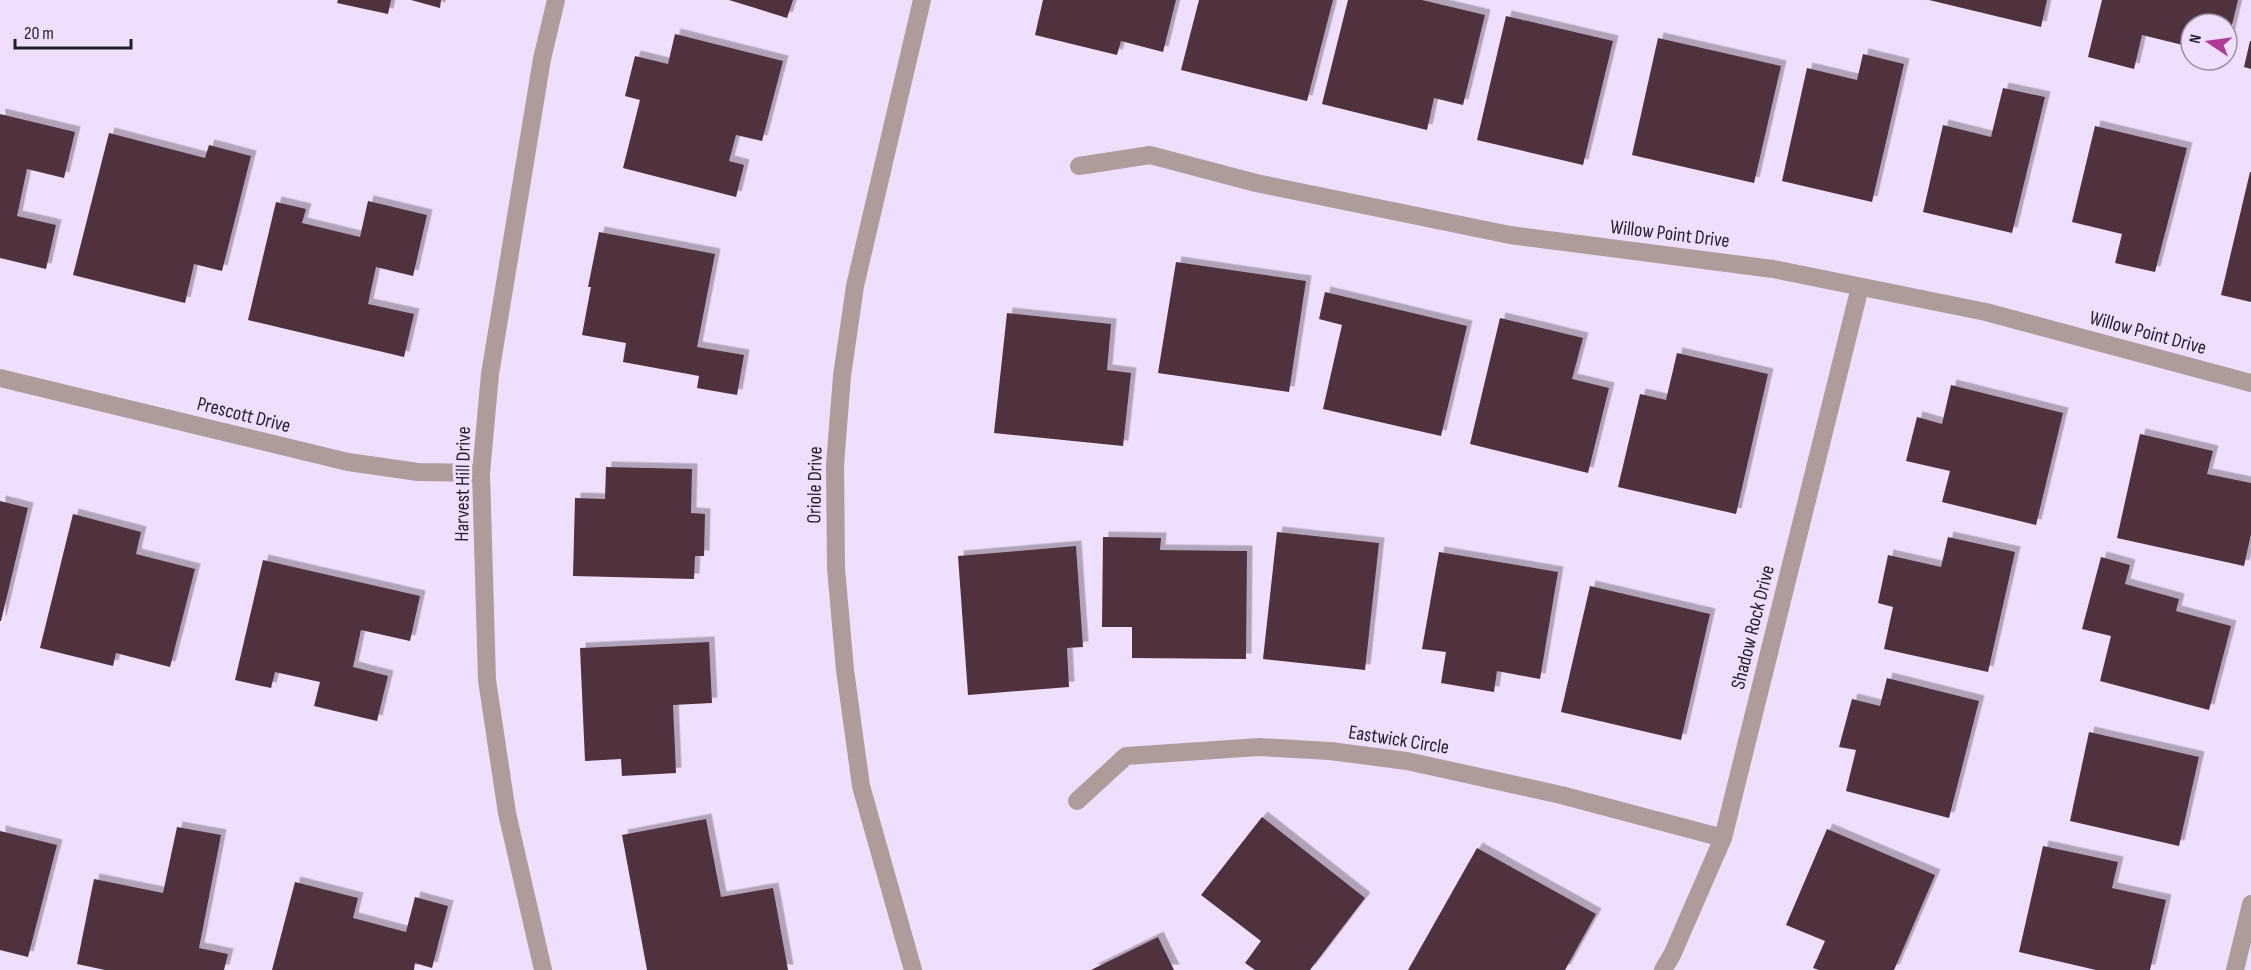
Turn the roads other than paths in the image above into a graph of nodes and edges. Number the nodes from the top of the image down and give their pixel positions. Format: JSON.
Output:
{"nodes":[{"id":1,"x":556,"y":0,"type":"edge"},
{"id":2,"x":922,"y":0,"type":"edge"},
{"id":3,"x":1079,"y":166,"type":"dead end"},
{"id":4,"x":1860,"y":287,"type":"junction"},
{"id":5,"x":0,"y":378,"type":"edge"},
{"id":6,"x":2251,"y":383,"type":"edge"},
{"id":7,"x":481,"y":473,"type":"junction"},
{"id":8,"x":1077,"y":801,"type":"dead end"},
{"id":9,"x":1723,"y":838,"type":"junction"},
{"id":10,"x":2251,"y":904,"type":"edge"},
{"id":11,"x":543,"y":970,"type":"edge"},
{"id":12,"x":913,"y":970,"type":"edge"},
{"id":13,"x":1663,"y":970,"type":"edge"},
{"id":14,"x":2235,"y":970,"type":"edge"}],
"edges":[{"from":1,"to":7,"type":"street","name":"Harvest Hill Drive"},
{"from":2,"to":12,"type":"street","name":"Oriole Drive"},
{"from":3,"to":4,"type":"street","name":"Willow Point Drive"},
{"from":4,"to":6,"type":"street","name":"Willow Point Drive"},
{"from":4,"to":9,"type":"street","name":"Shadow Rock Drive"},
{"from":5,"to":7,"type":"street","name":"Prescott Drive"},
{"from":7,"to":11,"type":"street","name":"Harvest Hill Drive"},
{"from":8,"to":9,"type":"street","name":"Eastwick Circle"},
{"from":9,"to":13,"type":"street","name":"Shadow Rock Drive"},
{"from":10,"to":14,"type":"street"}]}
